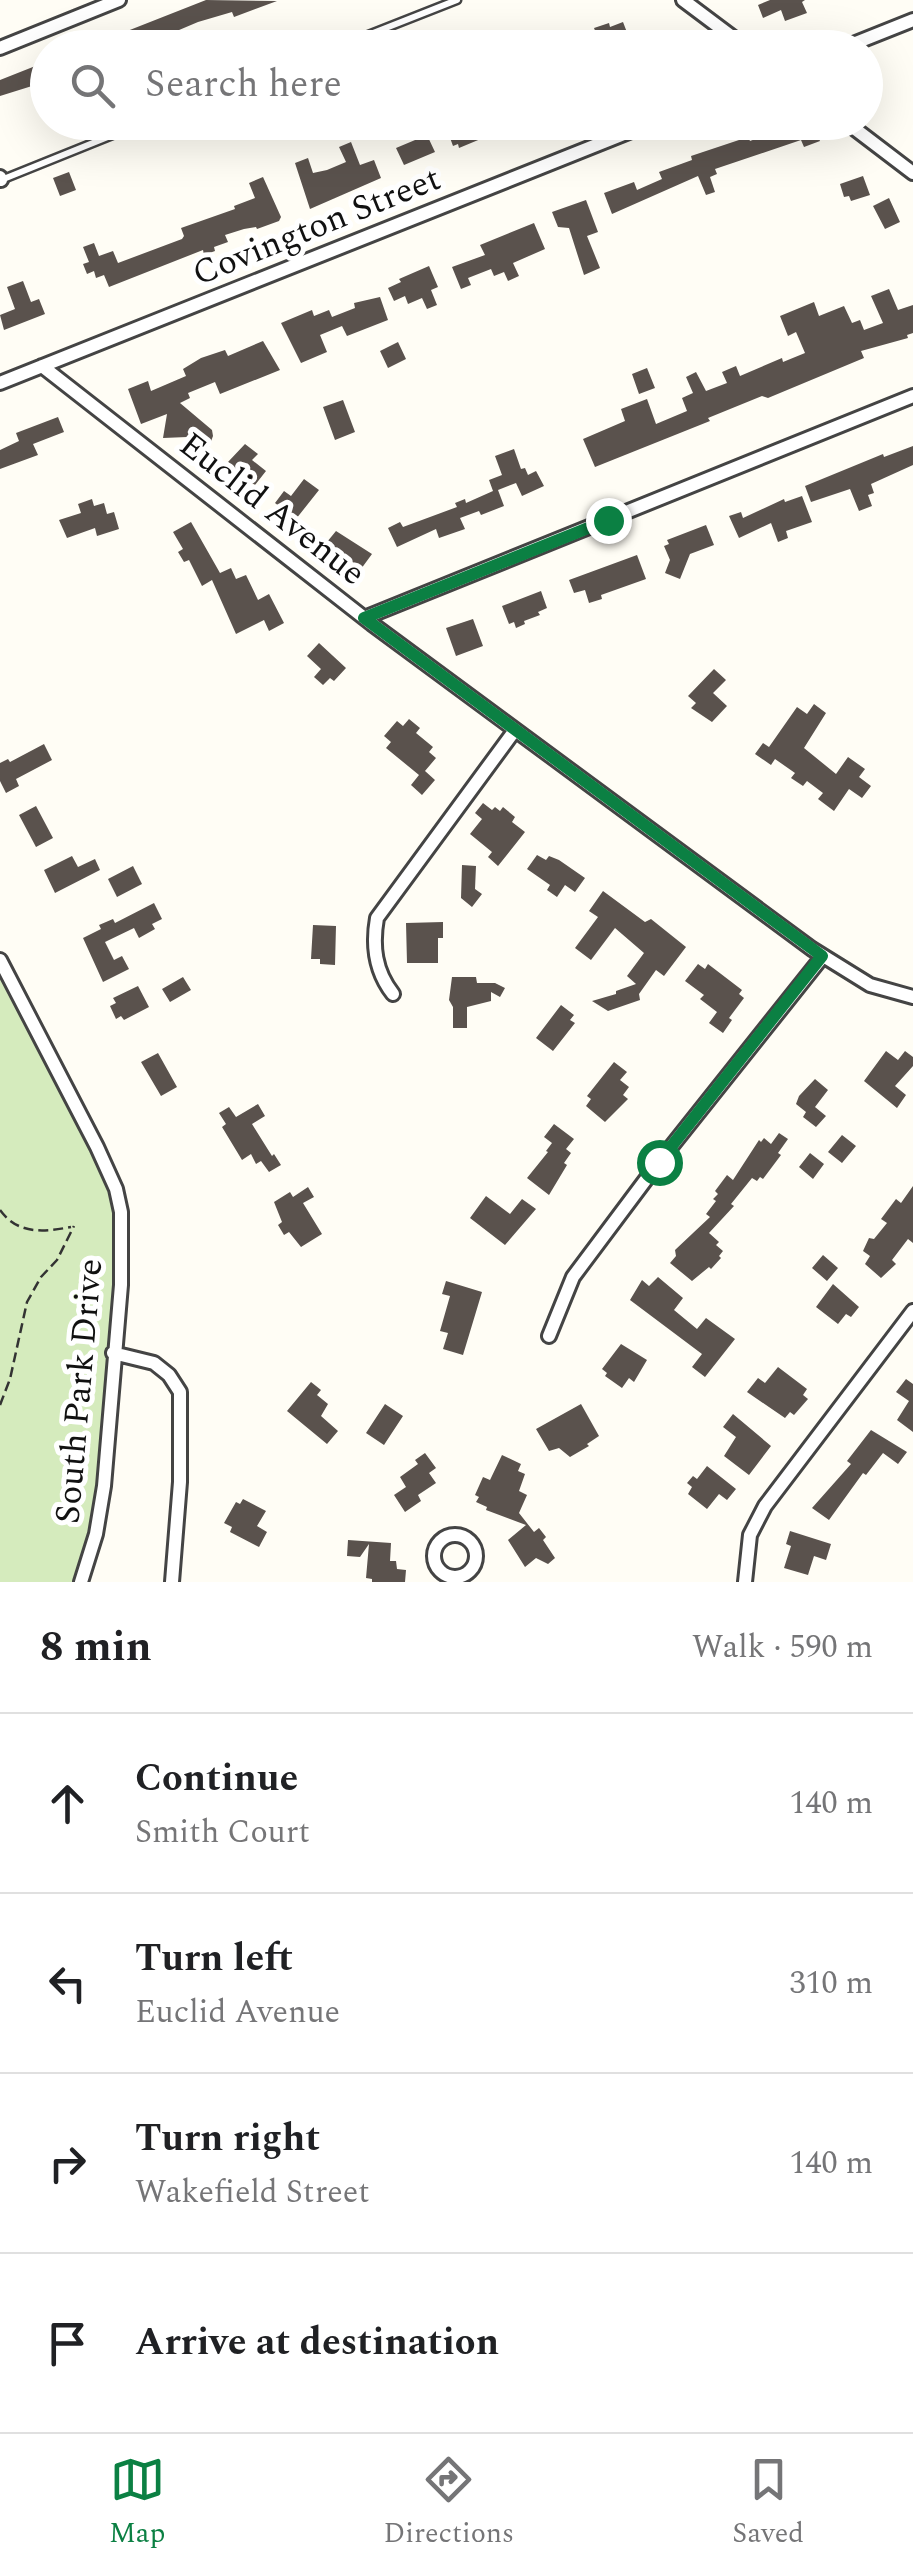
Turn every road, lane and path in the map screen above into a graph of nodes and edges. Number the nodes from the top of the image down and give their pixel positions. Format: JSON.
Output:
{"nodes":[{"id":1,"x":119,"y":0,"type":"edge"},
{"id":2,"x":457,"y":0,"type":"edge"},
{"id":3,"x":682,"y":0,"type":"edge"},
{"id":4,"x":913,"y":20,"type":"edge"},
{"id":5,"x":45,"y":30,"type":"edge"},
{"id":6,"x":381,"y":30,"type":"edge"},
{"id":7,"x":723,"y":30,"type":"edge"},
{"id":8,"x":883,"y":32,"type":"edge"},
{"id":9,"x":30,"y":36,"type":"edge"},
{"id":10,"x":0,"y":48,"type":"edge"},
{"id":11,"x":99,"y":140,"type":"edge"},
{"id":12,"x":609,"y":140,"type":"edge"},
{"id":13,"x":870,"y":140,"type":"edge"},
{"id":14,"x":913,"y":173,"type":"edge"},
{"id":15,"x":0,"y":179,"type":"edge"},
{"id":16,"x":42,"y":366,"type":"junction"},
{"id":17,"x":0,"y":383,"type":"edge"},
{"id":18,"x":913,"y":396,"type":"edge"},
{"id":19,"x":364,"y":618,"type":"junction"},
{"id":20,"x":515,"y":730,"type":"junction"},
{"id":21,"x":822,"y":956,"type":"junction"},
{"id":22,"x":0,"y":960,"type":"edge"},
{"id":23,"x":392,"y":994,"type":"dead end"},
{"id":24,"x":913,"y":997,"type":"edge"},
{"id":25,"x":0,"y":1210,"type":"edge"},
{"id":26,"x":913,"y":1310,"type":"edge"},
{"id":27,"x":549,"y":1336,"type":"dead end"},
{"id":28,"x":114,"y":1353,"type":"junction"},
{"id":29,"x":0,"y":1405,"type":"edge"},
{"id":30,"x":471,"y":1570,"type":"dead end"},
{"id":31,"x":82,"y":1582,"type":"edge"},
{"id":32,"x":172,"y":1582,"type":"edge"},
{"id":33,"x":483,"y":1582,"type":"edge"},
{"id":34,"x":745,"y":1582,"type":"edge"}],
"edges":[{"from":1,"to":5,"type":"street"},
{"from":2,"to":6,"type":"lane"},
{"from":3,"to":7,"type":"street"},
{"from":4,"to":8,"type":"street"},
{"from":9,"to":10,"type":"street"},
{"from":11,"to":15,"type":"lane"},
{"from":12,"to":16,"type":"street","name":"Covington Street"},
{"from":13,"to":14,"type":"street"},
{"from":16,"to":17,"type":"street","name":"Covington Street"},
{"from":16,"to":19,"type":"street","name":"Euclid Avenue"},
{"from":18,"to":19,"type":"street"},
{"from":19,"to":20,"type":"street","name":"Euclid Avenue"},
{"from":20,"to":21,"type":"street","name":"Euclid Avenue"},
{"from":20,"to":23,"type":"street"},
{"from":21,"to":24,"type":"street","name":"Euclid Avenue"},
{"from":21,"to":27,"type":"street"},
{"from":22,"to":28,"type":"street","name":"South Park Drive"},
{"from":25,"to":29,"type":"path"},
{"from":26,"to":34,"type":"street"},
{"from":28,"to":31,"type":"street","name":"South Park Drive"},
{"from":28,"to":32,"type":"street"},
{"from":30,"to":33,"type":"street"}]}
